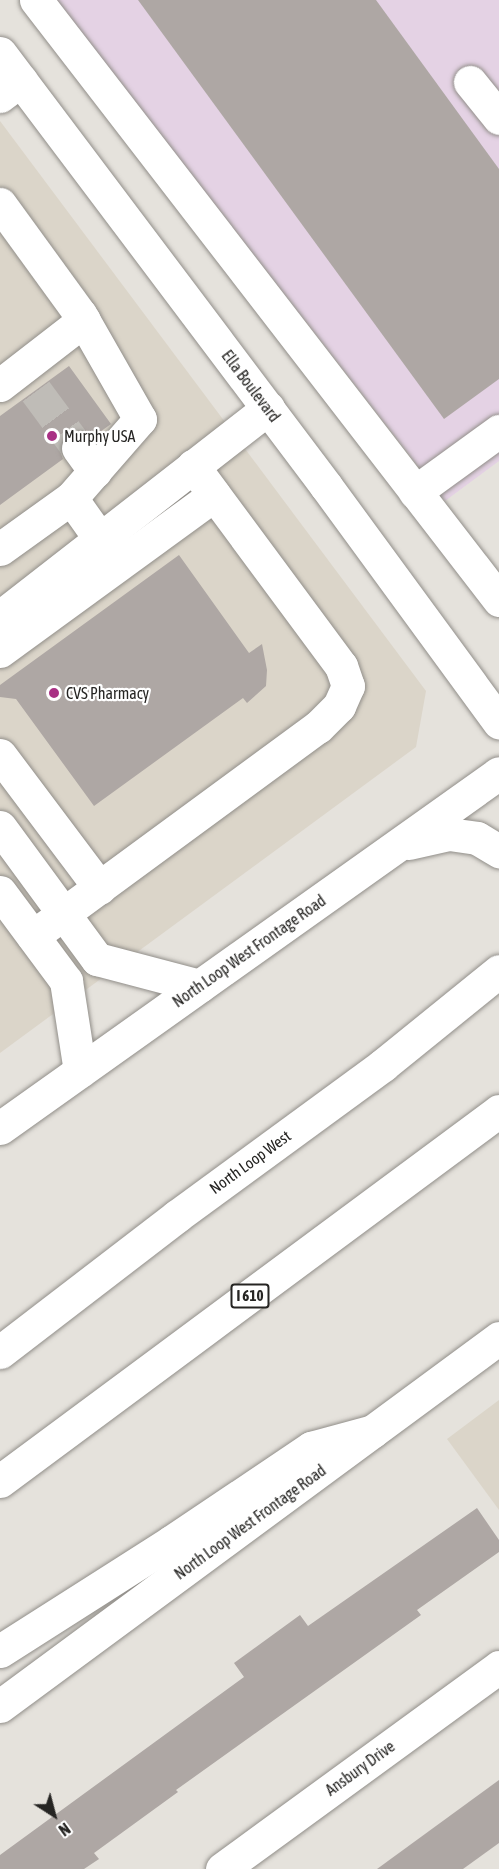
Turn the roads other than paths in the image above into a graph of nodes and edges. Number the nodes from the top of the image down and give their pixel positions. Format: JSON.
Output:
{"nodes":[{"id":1,"x":36,"y":0,"type":"edge"},
{"id":2,"x":0,"y":53,"type":"edge"},
{"id":3,"x":470,"y":82,"type":"dead end"},
{"id":4,"x":10,"y":88,"type":"edge"},
{"id":5,"x":499,"y":118,"type":"edge"},
{"id":6,"x":0,"y":204,"type":"edge"},
{"id":7,"x":84,"y":320,"type":"junction"},
{"id":8,"x":19,"y":382,"type":"edge"},
{"id":9,"x":268,"y":408,"type":"junction"},
{"id":10,"x":499,"y":431,"type":"edge"},
{"id":11,"x":194,"y":466,"type":"junction"},
{"id":12,"x":415,"y":492,"type":"junction"},
{"id":13,"x":214,"y":495,"type":"junction"},
{"id":14,"x":71,"y":498,"type":"junction"},
{"id":15,"x":100,"y":539,"type":"junction"},
{"id":16,"x":0,"y":549,"type":"edge"},
{"id":17,"x":499,"y":600,"type":"edge"},
{"id":18,"x":0,"y":617,"type":"edge"},
{"id":19,"x":0,"y":651,"type":"edge"},
{"id":20,"x":499,"y":722,"type":"edge"},
{"id":21,"x":0,"y":755,"type":"edge"},
{"id":22,"x":499,"y":773,"type":"edge"},
{"id":23,"x":0,"y":827,"type":"edge"},
{"id":24,"x":396,"y":847,"type":"junction"},
{"id":25,"x":499,"y":850,"type":"edge"},
{"id":26,"x":99,"y":888,"type":"junction"},
{"id":27,"x":0,"y":892,"type":"edge"},
{"id":28,"x":64,"y":914,"type":"junction"},
{"id":29,"x":33,"y":936,"type":"junction"},
{"id":30,"x":499,"y":971,"type":"edge"},
{"id":31,"x":199,"y":986,"type":"junction"},
{"id":32,"x":80,"y":1071,"type":"junction"},
{"id":33,"x":499,"y":1111,"type":"edge"},
{"id":34,"x":0,"y":1128,"type":"edge"},
{"id":35,"x":499,"y":1338,"type":"edge"},
{"id":36,"x":0,"y":1352,"type":"edge"},
{"id":37,"x":373,"y":1431,"type":"junction"},
{"id":38,"x":0,"y":1481,"type":"edge"},
{"id":39,"x":0,"y":1651,"type":"edge"},
{"id":40,"x":499,"y":1667,"type":"edge"},
{"id":41,"x":0,"y":1706,"type":"edge"},
{"id":42,"x":222,"y":1869,"type":"edge"}],
"edges":[{"from":1,"to":12,"type":"main road"},
{"from":2,"to":4,"type":"main road","name":"Ella Boulevard"},
{"from":3,"to":5,"type":"main road"},
{"from":4,"to":9,"type":"main road","name":"Ella Boulevard"},
{"from":6,"to":7,"type":"main road"},
{"from":7,"to":8,"type":"main road"},
{"from":7,"to":14,"type":"main road"},
{"from":9,"to":11,"type":"main road"},
{"from":9,"to":20,"type":"main road","name":"Ella Boulevard"},
{"from":10,"to":12,"type":"main road"},
{"from":11,"to":13,"type":"main road"},
{"from":11,"to":15,"type":"main road"},
{"from":12,"to":17,"type":"main road"},
{"from":13,"to":19,"type":"main road"},
{"from":13,"to":26,"type":"main road"},
{"from":14,"to":15,"type":"main road"},
{"from":14,"to":16,"type":"main road"},
{"from":15,"to":18,"type":"main road"},
{"from":21,"to":26,"type":"main road"},
{"from":22,"to":24,"type":"main road","name":"North Loop West Frontage Road"},
{"from":23,"to":28,"type":"main road"},
{"from":24,"to":25,"type":"main road"},
{"from":24,"to":31,"type":"main road","name":"North Loop West Frontage Road"},
{"from":26,"to":28,"type":"main road"},
{"from":27,"to":29,"type":"main road"},
{"from":28,"to":29,"type":"main road"},
{"from":28,"to":31,"type":"main road"},
{"from":29,"to":32,"type":"main road"},
{"from":30,"to":36,"type":"main road","name":"North Loop West"},
{"from":31,"to":32,"type":"main road","name":"North Loop West Frontage Road"},
{"from":32,"to":34,"type":"main road","name":"North Loop West Frontage Road"},
{"from":33,"to":38,"type":"main road","number":"I 610"},
{"from":35,"to":37,"type":"main road","name":"North Loop West Frontage Road"},
{"from":37,"to":39,"type":"main road"},
{"from":37,"to":41,"type":"main road","name":"North Loop West Frontage Road"},
{"from":40,"to":42,"type":"main road","name":"Ansbury Drive"}]}
